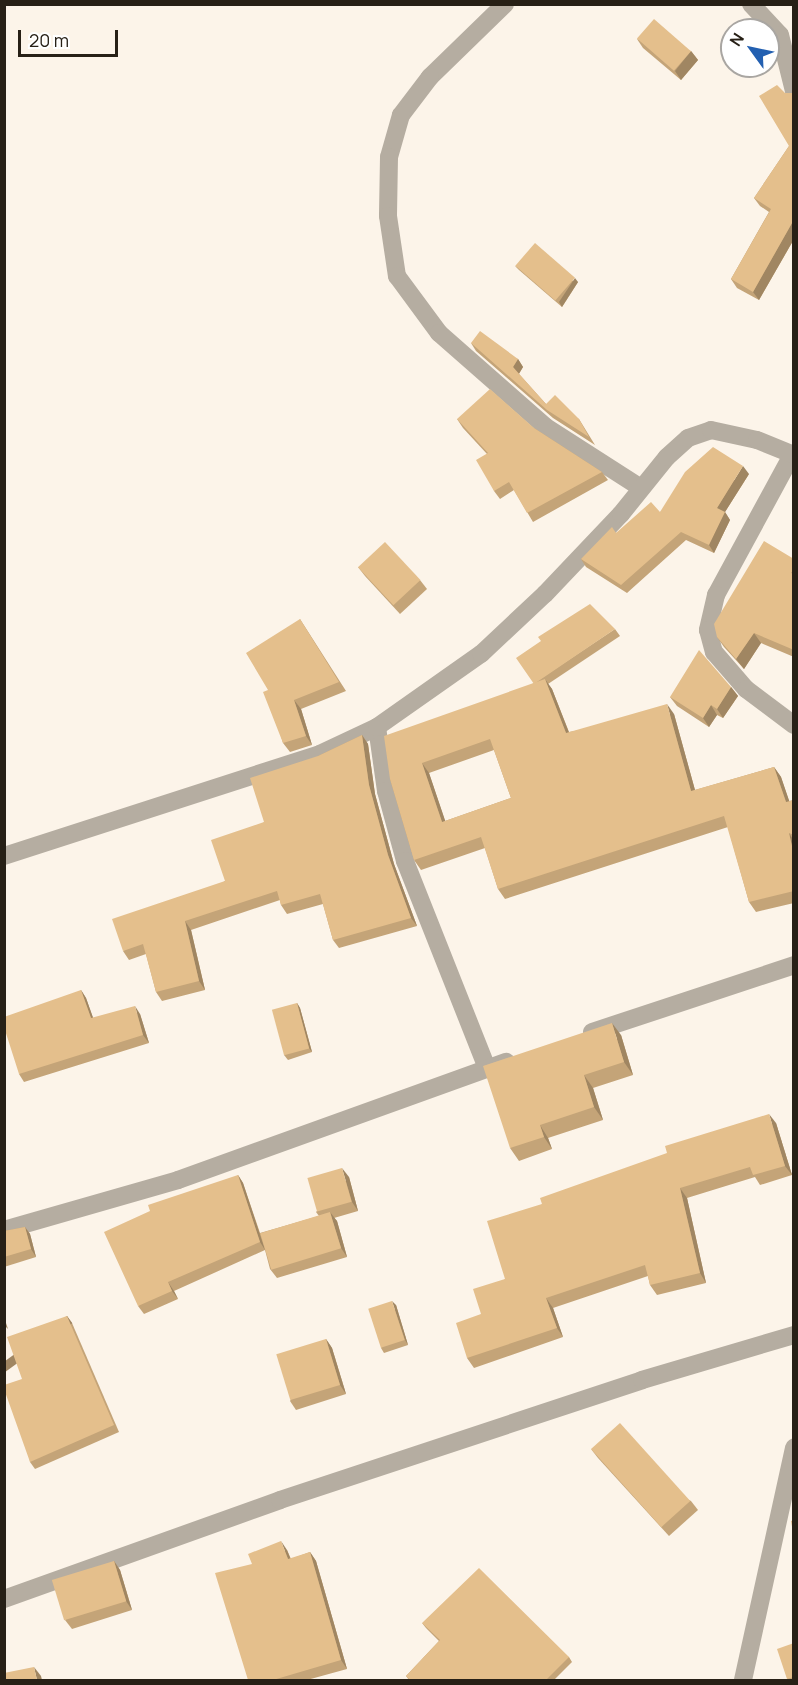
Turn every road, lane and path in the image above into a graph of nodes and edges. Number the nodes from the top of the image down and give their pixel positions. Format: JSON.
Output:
{"nodes":[{"id":1,"x":505,"y":4,"type":"edge"},
{"id":2,"x":751,"y":4,"type":"edge"},
{"id":3,"x":794,"y":91,"type":"edge"},
{"id":4,"x":793,"y":455,"type":"edge"},
{"id":5,"x":641,"y":488,"type":"junction"},
{"id":6,"x":794,"y":725,"type":"edge"},
{"id":7,"x":377,"y":727,"type":"junction"},
{"id":8,"x":4,"y":856,"type":"edge"},
{"id":9,"x":794,"y":965,"type":"edge"},
{"id":10,"x":574,"y":1038,"type":"edge"},
{"id":11,"x":520,"y":1057,"type":"edge"},
{"id":12,"x":488,"y":1068,"type":"junction"},
{"id":13,"x":4,"y":1230,"type":"edge"},
{"id":14,"x":794,"y":1335,"type":"edge"},
{"id":15,"x":794,"y":1448,"type":"edge"},
{"id":16,"x":4,"y":1599,"type":"edge"},
{"id":17,"x":742,"y":1680,"type":"edge"}],
"edges":[{"from":1,"to":5,"type":"street"},
{"from":2,"to":3,"type":"street"},
{"from":4,"to":5,"type":"street"},
{"from":4,"to":6,"type":"street"},
{"from":5,"to":7,"type":"street"},
{"from":7,"to":8,"type":"street"},
{"from":7,"to":12,"type":"street"},
{"from":9,"to":10,"type":"street"},
{"from":11,"to":12,"type":"street"},
{"from":12,"to":13,"type":"street"},
{"from":14,"to":16,"type":"street"},
{"from":15,"to":17,"type":"street"}]}
